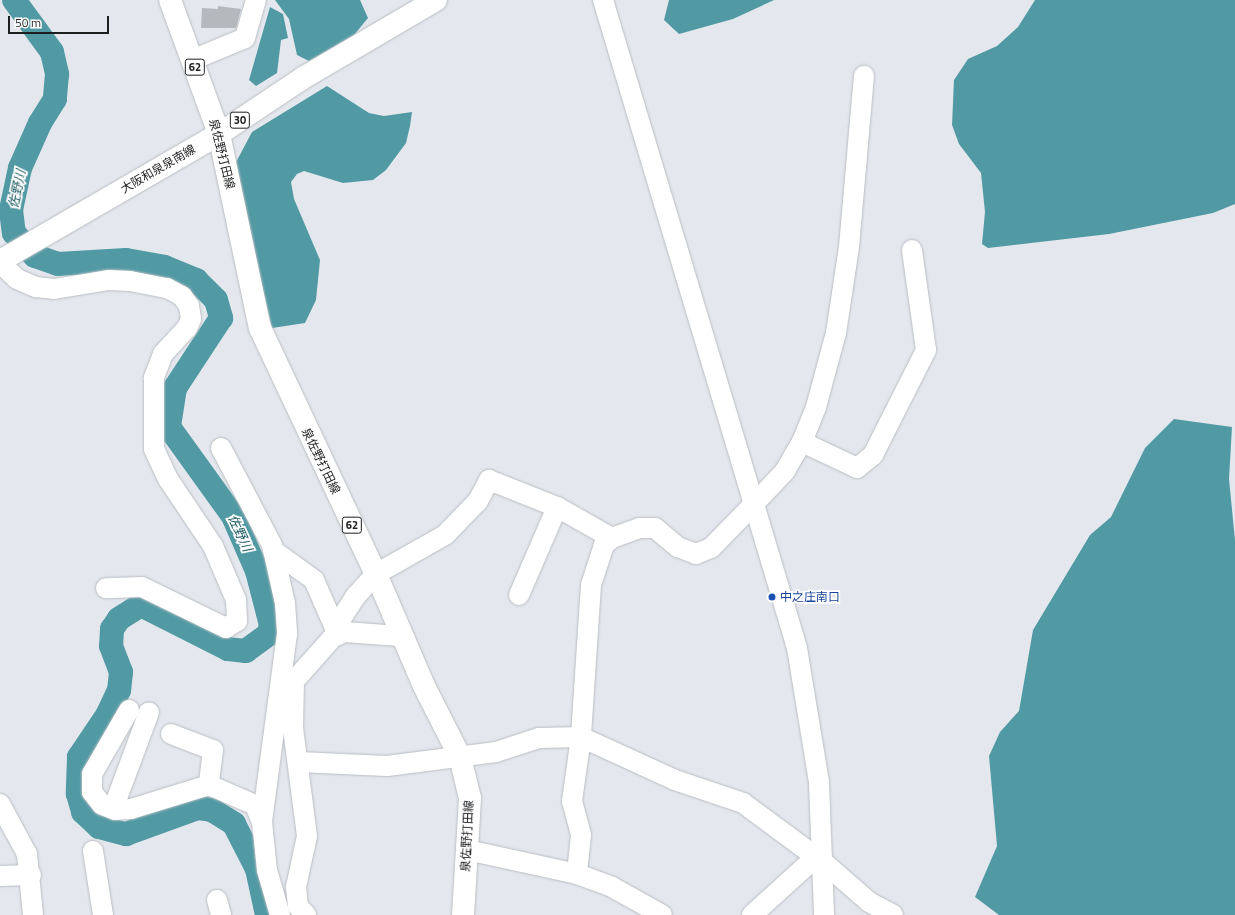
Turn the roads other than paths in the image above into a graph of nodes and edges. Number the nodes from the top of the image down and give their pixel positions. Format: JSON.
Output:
{"nodes":[{"id":1,"x":170,"y":0,"type":"edge"},
{"id":2,"x":256,"y":0,"type":"edge"},
{"id":3,"x":436,"y":0,"type":"edge"},
{"id":4,"x":603,"y":0,"type":"edge"},
{"id":5,"x":192,"y":60,"type":"junction"},
{"id":6,"x":864,"y":76,"type":"dead end"},
{"id":7,"x":219,"y":134,"type":"junction"},
{"id":8,"x":912,"y":250,"type":"dead end"},
{"id":9,"x":3,"y":260,"type":"edge"},
{"id":10,"x":802,"y":442,"type":"junction"},
{"id":11,"x":221,"y":448,"type":"dead end"},
{"id":12,"x":753,"y":505,"type":"junction"},
{"id":13,"x":556,"y":507,"type":"junction"},
{"id":14,"x":612,"y":538,"type":"junction"},
{"id":15,"x":274,"y":551,"type":"junction"},
{"id":16,"x":376,"y":574,"type":"junction"},
{"id":17,"x":106,"y":588,"type":"dead end"},
{"id":18,"x":519,"y":595,"type":"dead end"},
{"id":19,"x":336,"y":632,"type":"junction"},
{"id":20,"x":400,"y":636,"type":"junction"},
{"id":21,"x":288,"y":679,"type":"junction"},
{"id":22,"x":129,"y":710,"type":"dead end"},
{"id":23,"x":150,"y":712,"type":"dead end"},
{"id":24,"x":171,"y":734,"type":"dead end"},
{"id":25,"x":580,"y":737,"type":"junction"},
{"id":26,"x":113,"y":738,"type":"junction"},
{"id":27,"x":137,"y":746,"type":"junction"},
{"id":28,"x":460,"y":758,"type":"junction"},
{"id":29,"x":298,"y":762,"type":"junction"},
{"id":30,"x":209,"y":785,"type":"junction"},
{"id":31,"x":0,"y":804,"type":"edge"},
{"id":32,"x":113,"y":809,"type":"junction"},
{"id":33,"x":262,"y":822,"type":"junction"},
{"id":34,"x":467,"y":850,"type":"junction"},
{"id":35,"x":93,"y":851,"type":"dead end"},
{"id":36,"x":820,"y":858,"type":"junction"},
{"id":37,"x":577,"y":874,"type":"junction"},
{"id":38,"x":31,"y":875,"type":"junction"},
{"id":39,"x":0,"y":876,"type":"edge"},
{"id":40,"x":33,"y":915,"type":"edge"},
{"id":41,"x":103,"y":915,"type":"edge"},
{"id":42,"x":280,"y":915,"type":"edge"},
{"id":43,"x":306,"y":915,"type":"edge"},
{"id":44,"x":463,"y":915,"type":"edge"},
{"id":45,"x":662,"y":915,"type":"edge"},
{"id":46,"x":752,"y":915,"type":"edge"},
{"id":47,"x":824,"y":915,"type":"edge"},
{"id":48,"x":893,"y":915,"type":"edge"}],
"edges":[{"from":1,"to":5,"type":"main road","name":"泉佐野打田線","number":"62"},
{"from":2,"to":5,"type":"street"},
{"from":3,"to":7,"type":"main road","name":"大阪和泉泉南線","number":"30"},
{"from":4,"to":12,"type":"street"},
{"from":5,"to":7,"type":"main road","name":"泉佐野打田線","number":"62"},
{"from":6,"to":10,"type":"street"},
{"from":7,"to":9,"type":"main road","name":"大阪和泉泉南線","number":"30"},
{"from":7,"to":16,"type":"main road","name":"泉佐野打田線","number":"62"},
{"from":8,"to":10,"type":"street"},
{"from":9,"to":17,"type":"street"},
{"from":10,"to":12,"type":"street"},
{"from":11,"to":15,"type":"street"},
{"from":12,"to":14,"type":"street"},
{"from":12,"to":36,"type":"street"},
{"from":13,"to":14,"type":"street"},
{"from":13,"to":16,"type":"street"},
{"from":13,"to":18,"type":"street"},
{"from":14,"to":25,"type":"street"},
{"from":15,"to":19,"type":"street"},
{"from":15,"to":21,"type":"street"},
{"from":16,"to":19,"type":"street"},
{"from":16,"to":20,"type":"main road","name":"泉佐野打田線","number":"62"},
{"from":19,"to":20,"type":"street"},
{"from":19,"to":21,"type":"street"},
{"from":20,"to":28,"type":"main road","name":"泉佐野打田線","number":"62"},
{"from":21,"to":29,"type":"street"},
{"from":21,"to":33,"type":"street"},
{"from":22,"to":26,"type":"street"},
{"from":23,"to":27,"type":"street"},
{"from":24,"to":30,"type":"street"},
{"from":25,"to":28,"type":"street"},
{"from":25,"to":36,"type":"street"},
{"from":25,"to":37,"type":"street"},
{"from":26,"to":27,"type":"street"},
{"from":26,"to":32,"type":"street"},
{"from":27,"to":32,"type":"street"},
{"from":28,"to":29,"type":"street"},
{"from":28,"to":34,"type":"main road","name":"泉佐野打田線","number":"62"},
{"from":29,"to":43,"type":"street"},
{"from":30,"to":32,"type":"street"},
{"from":30,"to":33,"type":"street"},
{"from":31,"to":38,"type":"street"},
{"from":33,"to":42,"type":"street"},
{"from":34,"to":37,"type":"street"},
{"from":34,"to":44,"type":"main road","name":"泉佐野打田線","number":"62"},
{"from":35,"to":41,"type":"street"},
{"from":36,"to":46,"type":"street"},
{"from":36,"to":47,"type":"street"},
{"from":36,"to":48,"type":"street"},
{"from":37,"to":45,"type":"street"},
{"from":38,"to":39,"type":"street"},
{"from":38,"to":40,"type":"street"}]}
